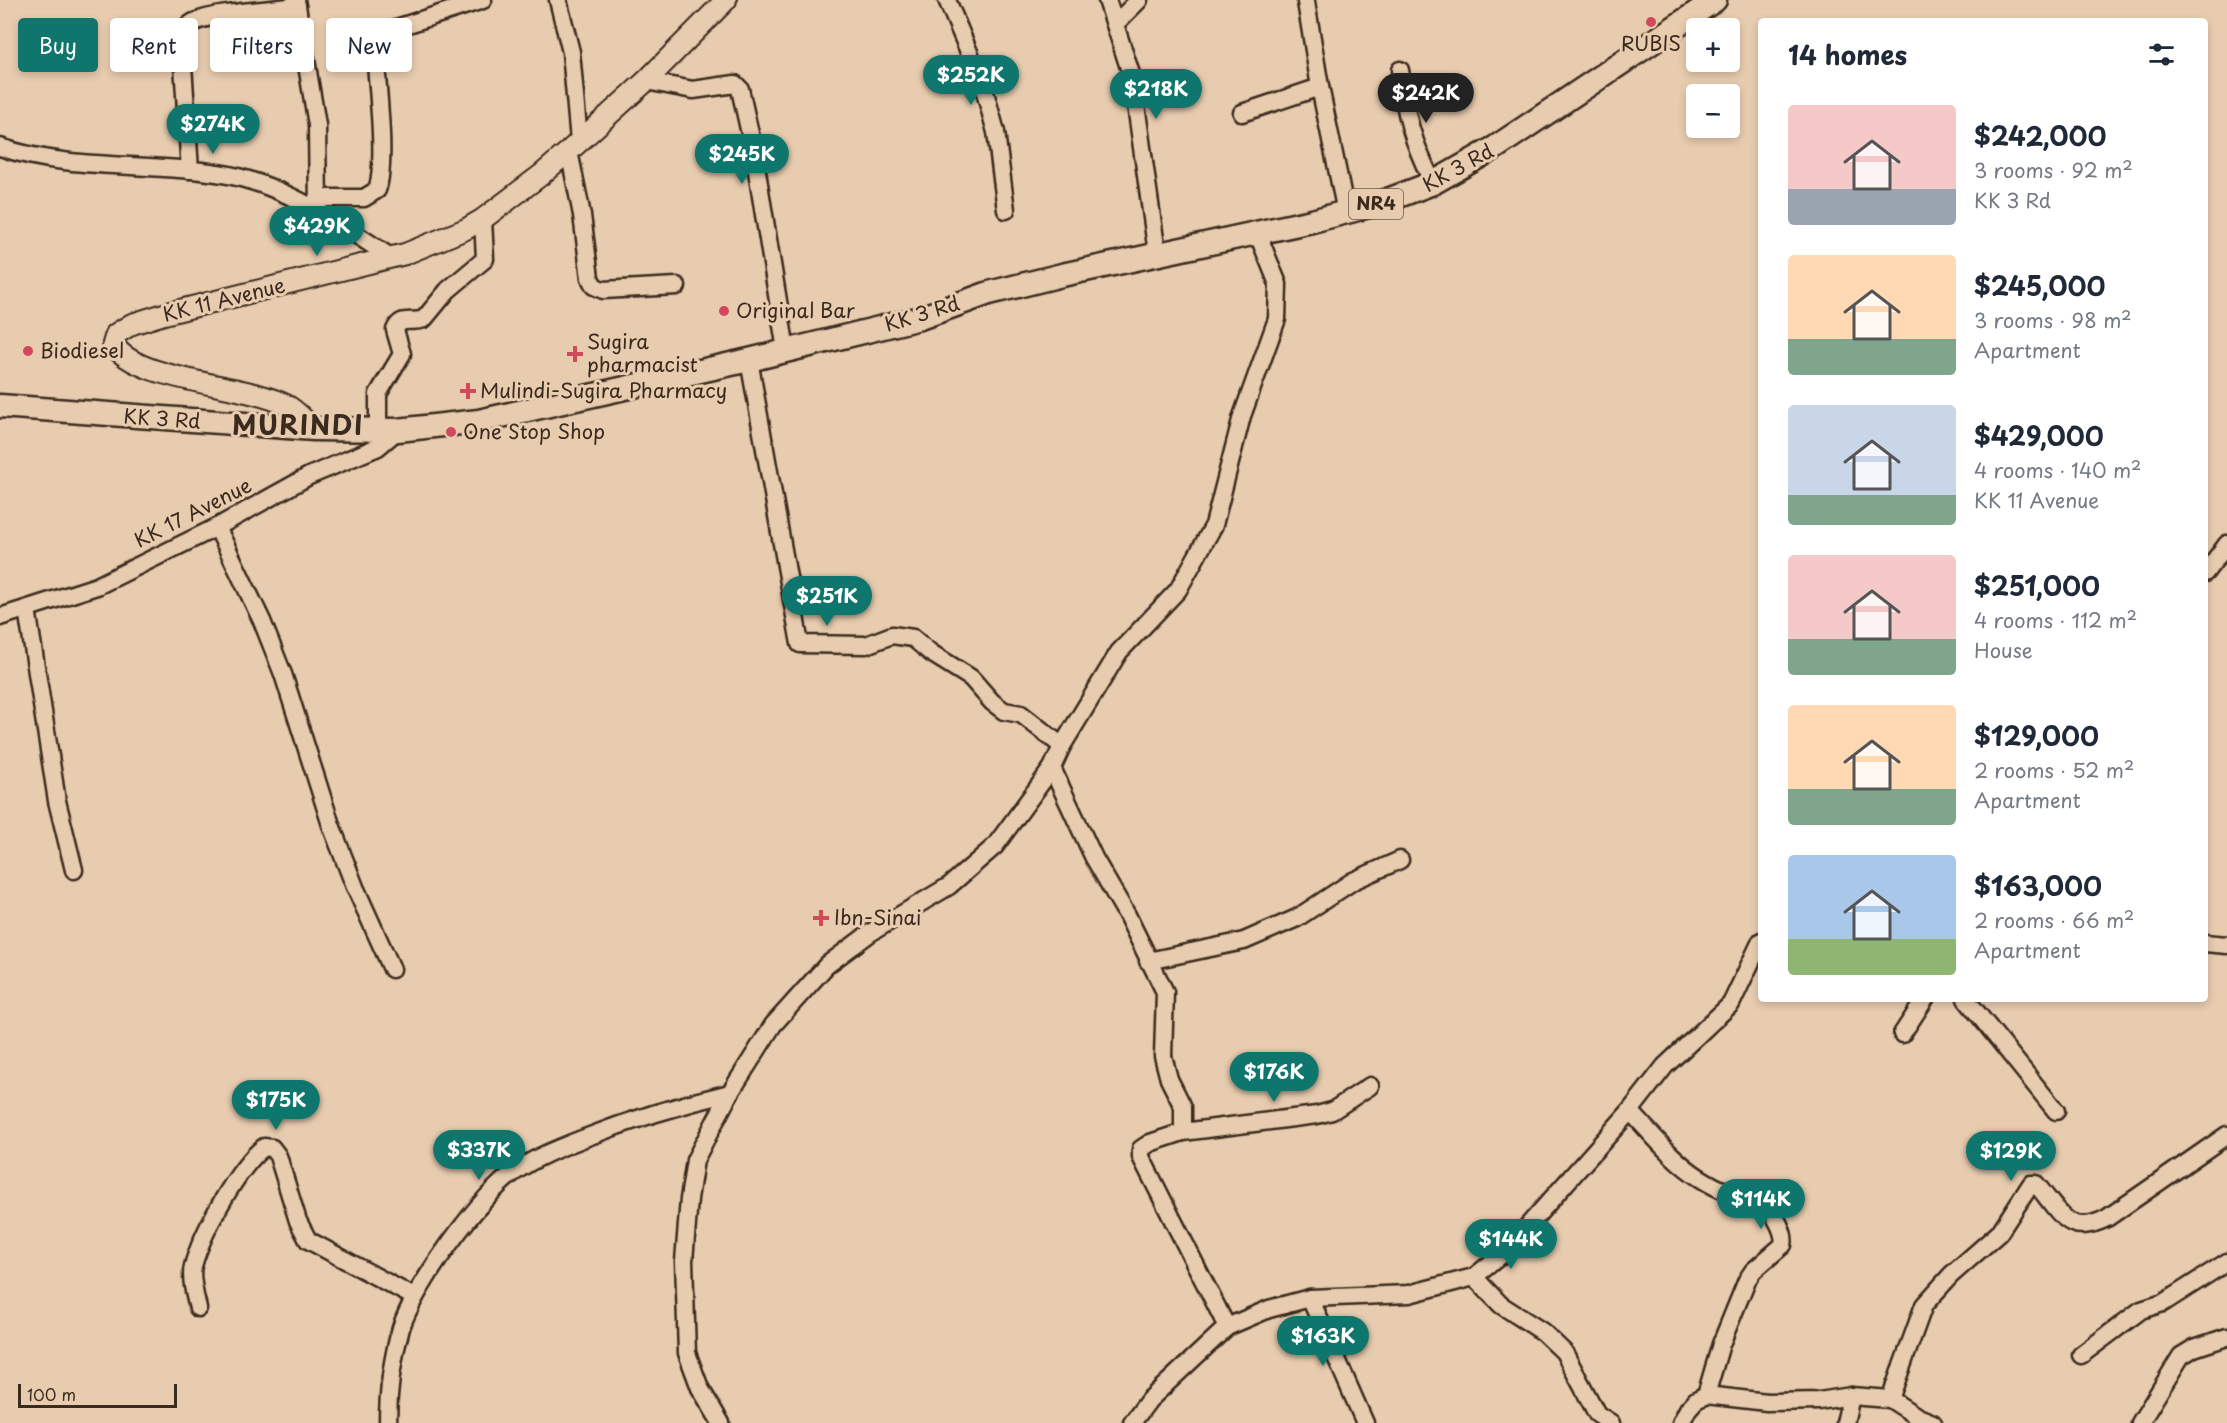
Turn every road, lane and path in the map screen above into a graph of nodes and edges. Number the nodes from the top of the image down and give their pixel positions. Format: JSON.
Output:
{"nodes":[{"id":1,"x":483,"y":0,"type":"edge"},
{"id":2,"x":558,"y":0,"type":"edge"},
{"id":3,"x":726,"y":0,"type":"edge"},
{"id":4,"x":947,"y":0,"type":"edge"},
{"id":5,"x":1107,"y":0,"type":"edge"},
{"id":6,"x":1139,"y":0,"type":"edge"},
{"id":7,"x":1715,"y":0,"type":"edge"},
{"id":8,"x":1306,"y":2,"type":"dead end"},
{"id":9,"x":297,"y":3,"type":"edge"},
{"id":10,"x":1115,"y":24,"type":"junction"},
{"id":11,"x":1400,"y":70,"type":"dead end"},
{"id":12,"x":646,"y":81,"type":"junction"},
{"id":13,"x":1320,"y":87,"type":"junction"},
{"id":14,"x":1242,"y":113,"type":"dead end"},
{"id":15,"x":574,"y":146,"type":"junction"},
{"id":16,"x":0,"y":147,"type":"edge"},
{"id":17,"x":190,"y":170,"type":"junction"},
{"id":18,"x":1433,"y":183,"type":"junction"},
{"id":19,"x":317,"y":205,"type":"junction"},
{"id":20,"x":1006,"y":210,"type":"dead end"},
{"id":21,"x":1346,"y":212,"type":"junction"},
{"id":22,"x":483,"y":219,"type":"junction"},
{"id":23,"x":1257,"y":232,"type":"junction"},
{"id":24,"x":1157,"y":253,"type":"junction"},
{"id":25,"x":392,"y":258,"type":"junction"},
{"id":26,"x":677,"y":286,"type":"dead end"},
{"id":27,"x":786,"y":350,"type":"junction"},
{"id":28,"x":748,"y":360,"type":"junction"},
{"id":29,"x":0,"y":406,"type":"edge"},
{"id":30,"x":314,"y":429,"type":"junction"},
{"id":31,"x":388,"y":430,"type":"junction"},
{"id":32,"x":217,"y":527,"type":"junction"},
{"id":33,"x":2227,"y":544,"type":"edge"},
{"id":34,"x":2208,"y":569,"type":"edge"},
{"id":35,"x":27,"y":609,"type":"junction"},
{"id":36,"x":0,"y":617,"type":"edge"},
{"id":37,"x":1062,"y":746,"type":"junction"},
{"id":38,"x":1052,"y":768,"type":"junction"},
{"id":39,"x":1400,"y":860,"type":"dead end"},
{"id":40,"x":74,"y":870,"type":"dead end"},
{"id":41,"x":2208,"y":943,"type":"edge"},
{"id":42,"x":2227,"y":945,"type":"edge"},
{"id":43,"x":1758,"y":947,"type":"edge"},
{"id":44,"x":1148,"y":960,"type":"junction"},
{"id":45,"x":392,"y":969,"type":"dead end"},
{"id":46,"x":1923,"y":1002,"type":"edge"},
{"id":47,"x":1968,"y":1002,"type":"edge"},
{"id":48,"x":1902,"y":1034,"type":"dead end"},
{"id":49,"x":1370,"y":1086,"type":"dead end"},
{"id":50,"x":730,"y":1092,"type":"junction"},
{"id":51,"x":1630,"y":1111,"type":"junction"},
{"id":52,"x":2056,"y":1111,"type":"dead end"},
{"id":53,"x":1183,"y":1132,"type":"junction"},
{"id":54,"x":2227,"y":1135,"type":"edge"},
{"id":55,"x":2227,"y":1262,"type":"edge"},
{"id":56,"x":1474,"y":1277,"type":"junction"},
{"id":57,"x":414,"y":1297,"type":"junction"},
{"id":58,"x":1310,"y":1298,"type":"junction"},
{"id":59,"x":198,"y":1308,"type":"dead end"},
{"id":60,"x":1227,"y":1327,"type":"junction"},
{"id":61,"x":2227,"y":1337,"type":"edge"},
{"id":62,"x":2081,"y":1355,"type":"dead end"},
{"id":63,"x":1706,"y":1395,"type":"junction"},
{"id":64,"x":1851,"y":1396,"type":"junction"},
{"id":65,"x":1890,"y":1399,"type":"junction"},
{"id":66,"x":388,"y":1423,"type":"edge"},
{"id":67,"x":721,"y":1423,"type":"edge"},
{"id":68,"x":1132,"y":1423,"type":"edge"},
{"id":69,"x":1365,"y":1423,"type":"edge"},
{"id":70,"x":1611,"y":1423,"type":"edge"},
{"id":71,"x":1682,"y":1423,"type":"edge"},
{"id":72,"x":1845,"y":1423,"type":"edge"},
{"id":73,"x":1933,"y":1423,"type":"edge"},
{"id":74,"x":2140,"y":1423,"type":"edge"}],
"edges":[{"from":1,"to":19,"type":"street"},
{"from":2,"to":15,"type":"street"},
{"from":3,"to":12,"type":"main road","name":"KK 11 Avenue"},
{"from":4,"to":20,"type":"street"},
{"from":5,"to":10,"type":"street"},
{"from":6,"to":10,"type":"street"},
{"from":7,"to":18,"type":"highway","name":"KK 3 Rd","number":"NR4"},
{"from":8,"to":13,"type":"street"},
{"from":9,"to":17,"type":"street"},
{"from":9,"to":19,"type":"street"},
{"from":10,"to":24,"type":"street"},
{"from":11,"to":18,"type":"street"},
{"from":12,"to":15,"type":"main road","name":"KK 11 Avenue"},
{"from":12,"to":27,"type":"street"},
{"from":13,"to":14,"type":"street"},
{"from":13,"to":21,"type":"street"},
{"from":15,"to":22,"type":"main road","name":"KK 11 Avenue"},
{"from":15,"to":26,"type":"street"},
{"from":16,"to":17,"type":"street"},
{"from":17,"to":19,"type":"street"},
{"from":18,"to":21,"type":"highway","name":"KK 3 Rd","number":"NR4"},
{"from":19,"to":25,"type":"street"},
{"from":21,"to":23,"type":"highway","name":"KK 3 Rd","number":"NR4"},
{"from":22,"to":25,"type":"main road","name":"KK 11 Avenue"},
{"from":22,"to":31,"type":"street"},
{"from":23,"to":24,"type":"highway","name":"KK 3 Rd","number":"NR4"},
{"from":23,"to":37,"type":"street"},
{"from":24,"to":27,"type":"highway","name":"KK 3 Rd","number":"NR4"},
{"from":25,"to":30,"type":"main road","name":"KK 11 Avenue"},
{"from":27,"to":28,"type":"highway","name":"KK 3 Rd","number":"NR4"},
{"from":28,"to":31,"type":"highway","name":"KK 3 Rd","number":"NR4"},
{"from":28,"to":37,"type":"street"},
{"from":29,"to":30,"type":"highway","name":"KK 3 Rd","number":"NR4"},
{"from":30,"to":31,"type":"highway","name":"KK 3 Rd","number":"NR4"},
{"from":31,"to":32,"type":"street","name":"KK 17 Avenue"},
{"from":32,"to":35,"type":"street","name":"KK 17 Avenue"},
{"from":32,"to":45,"type":"street"},
{"from":33,"to":34,"type":"street"},
{"from":35,"to":36,"type":"street","name":"KK 17 Avenue"},
{"from":35,"to":40,"type":"street"},
{"from":37,"to":38,"type":"street"},
{"from":38,"to":44,"type":"street"},
{"from":38,"to":50,"type":"street"},
{"from":39,"to":44,"type":"street"},
{"from":41,"to":42,"type":"street"},
{"from":43,"to":51,"type":"street"},
{"from":44,"to":53,"type":"street"},
{"from":46,"to":48,"type":"street"},
{"from":47,"to":52,"type":"street"},
{"from":49,"to":53,"type":"street"},
{"from":50,"to":57,"type":"street"},
{"from":50,"to":67,"type":"street"},
{"from":51,"to":56,"type":"street"},
{"from":51,"to":63,"type":"street"},
{"from":53,"to":60,"type":"street"},
{"from":54,"to":65,"type":"street"},
{"from":55,"to":62,"type":"street"},
{"from":56,"to":58,"type":"street"},
{"from":56,"to":70,"type":"street"},
{"from":57,"to":59,"type":"street"},
{"from":57,"to":66,"type":"street"},
{"from":58,"to":60,"type":"street"},
{"from":58,"to":69,"type":"street"},
{"from":60,"to":68,"type":"street"},
{"from":61,"to":74,"type":"street"},
{"from":63,"to":64,"type":"street"},
{"from":63,"to":71,"type":"street"},
{"from":64,"to":65,"type":"street"},
{"from":64,"to":72,"type":"street"},
{"from":65,"to":73,"type":"street"}]}
